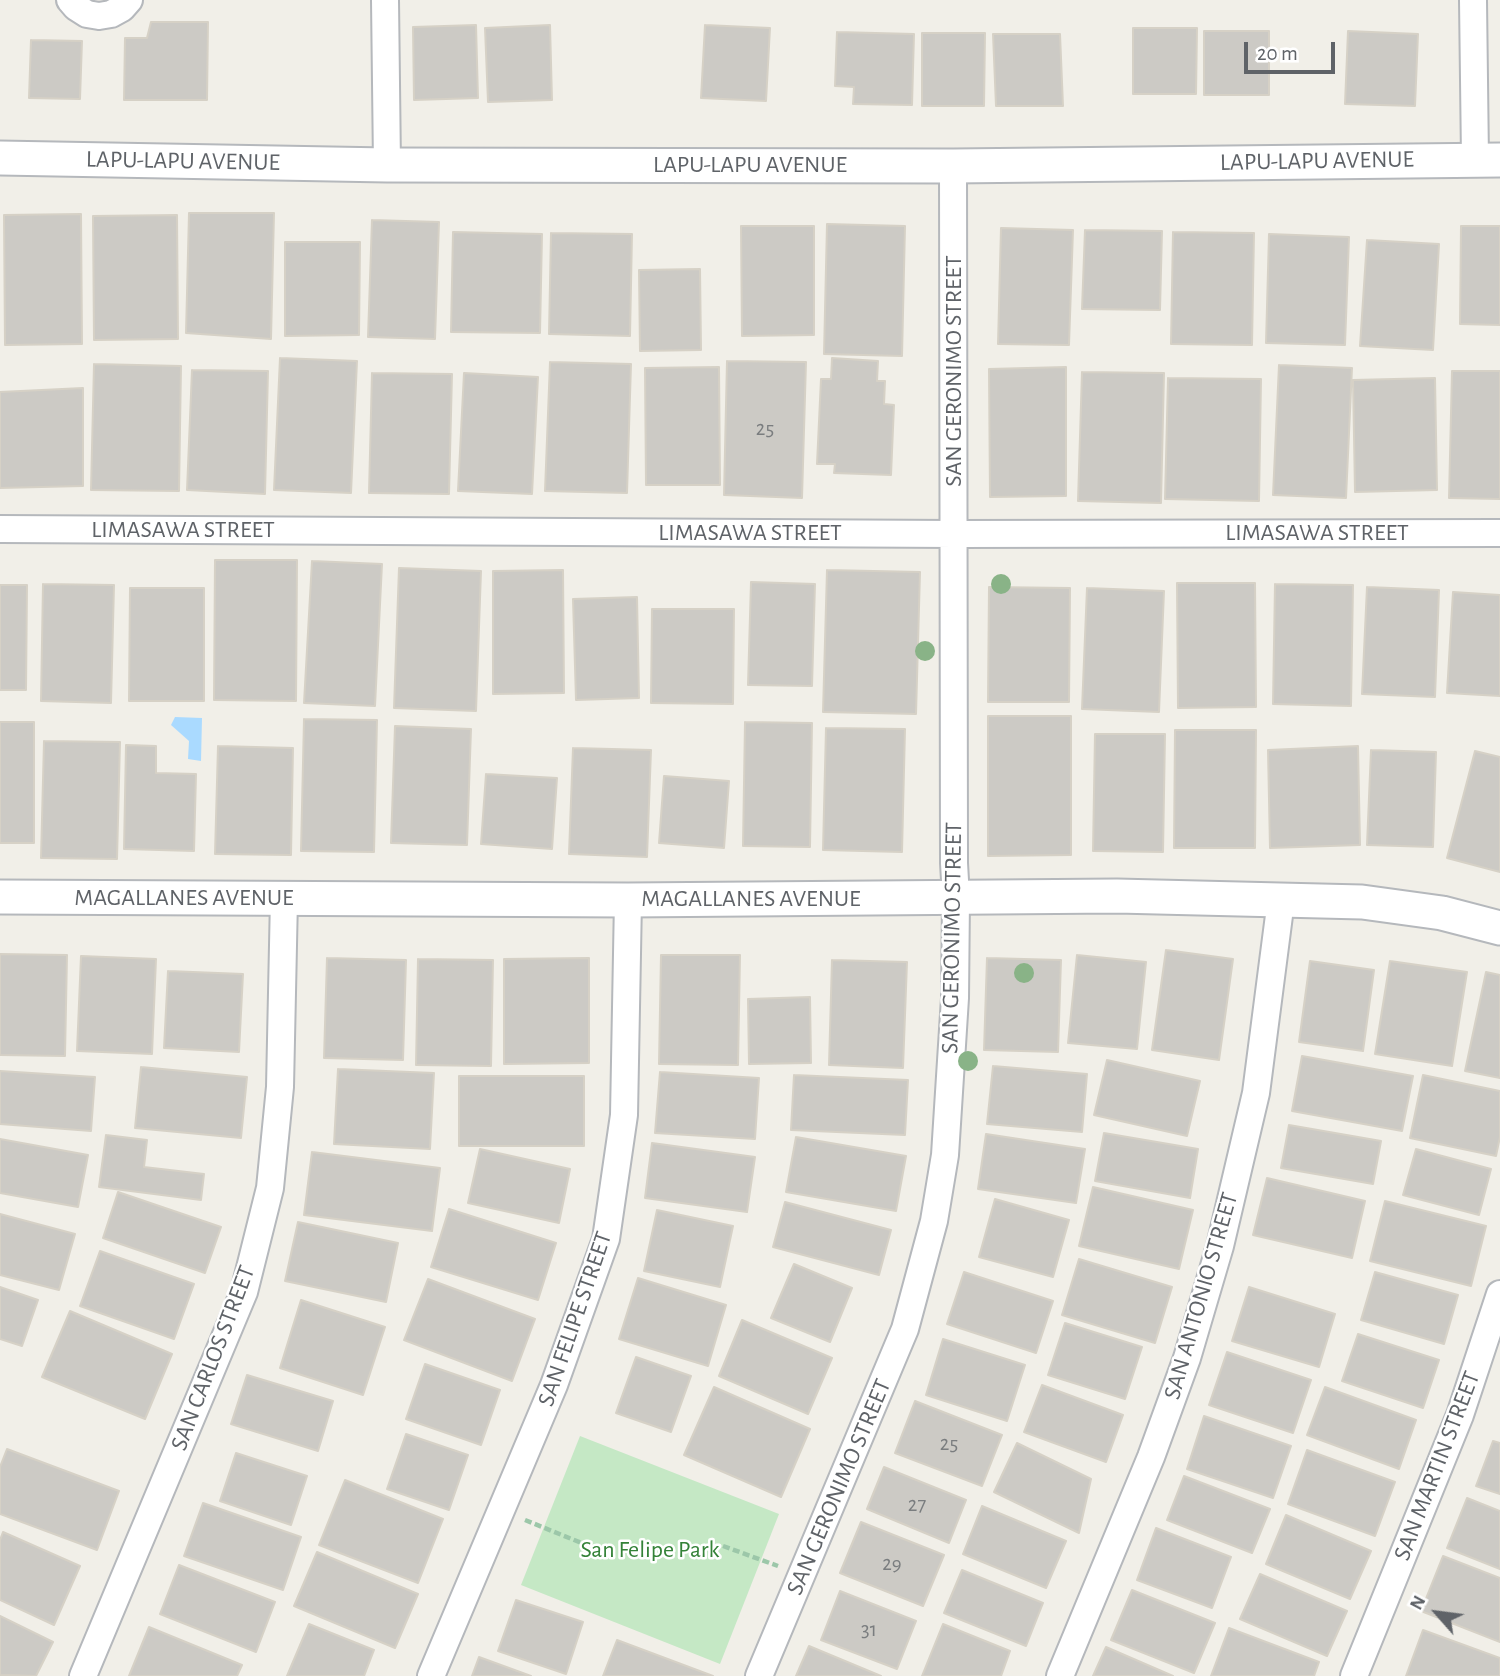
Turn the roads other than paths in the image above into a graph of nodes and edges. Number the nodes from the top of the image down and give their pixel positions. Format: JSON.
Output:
{"nodes":[{"id":1,"x":70,"y":0,"type":"edge"},
{"id":2,"x":129,"y":0,"type":"edge"},
{"id":3,"x":386,"y":0,"type":"edge"},
{"id":4,"x":1473,"y":0,"type":"edge"},
{"id":5,"x":0,"y":158,"type":"edge"},
{"id":6,"x":1488,"y":160,"type":"edge"},
{"id":7,"x":387,"y":165,"type":"junction"},
{"id":8,"x":953,"y":166,"type":"junction"},
{"id":9,"x":0,"y":529,"type":"edge"},
{"id":10,"x":1500,"y":533,"type":"edge"},
{"id":11,"x":955,"y":534,"type":"junction"},
{"id":12,"x":0,"y":897,"type":"edge"},
{"id":13,"x":284,"y":898,"type":"junction"},
{"id":14,"x":956,"y":898,"type":"junction"},
{"id":15,"x":628,"y":900,"type":"junction"},
{"id":16,"x":1281,"y":900,"type":"junction"},
{"id":17,"x":1500,"y":928,"type":"edge"},
{"id":18,"x":1500,"y":1294,"type":"edge"},
{"id":19,"x":83,"y":1676,"type":"edge"},
{"id":20,"x":431,"y":1676,"type":"edge"},
{"id":21,"x":760,"y":1676,"type":"edge"},
{"id":22,"x":1060,"y":1676,"type":"edge"},
{"id":23,"x":1354,"y":1676,"type":"edge"}],
"edges":[{"from":1,"to":2,"type":"street"},
{"from":3,"to":7,"type":"street"},
{"from":4,"to":6,"type":"street"},
{"from":5,"to":7,"type":"street","name":"LAPU-LAPU AVENUE"},
{"from":6,"to":8,"type":"street","name":"LAPU-LAPU AVENUE"},
{"from":7,"to":8,"type":"street","name":"LAPU-LAPU AVENUE"},
{"from":8,"to":11,"type":"street","name":"SAN GERONIMO STREET"},
{"from":9,"to":11,"type":"street","name":"LIMASAWA STREET"},
{"from":10,"to":11,"type":"street","name":"LIMASAWA STREET"},
{"from":11,"to":14,"type":"street","name":"SAN GERONIMO STREET"},
{"from":12,"to":13,"type":"street","name":"MAGALLANES AVENUE"},
{"from":13,"to":15,"type":"street","name":"MAGALLANES AVENUE"},
{"from":13,"to":19,"type":"street","name":"SAN CARLOS STREET"},
{"from":14,"to":15,"type":"street","name":"MAGALLANES AVENUE"},
{"from":14,"to":16,"type":"street","name":"MAGALLANES AVENUE"},
{"from":14,"to":21,"type":"street","name":"SAN GERONIMO STREET"},
{"from":15,"to":20,"type":"street","name":"SAN FELIPE STREET"},
{"from":16,"to":17,"type":"street","name":"MAGALLANES AVENUE"},
{"from":16,"to":22,"type":"street","name":"SAN ANTONIO STREET"},
{"from":18,"to":23,"type":"street","name":"SAN MARTIN STREET"}]}
